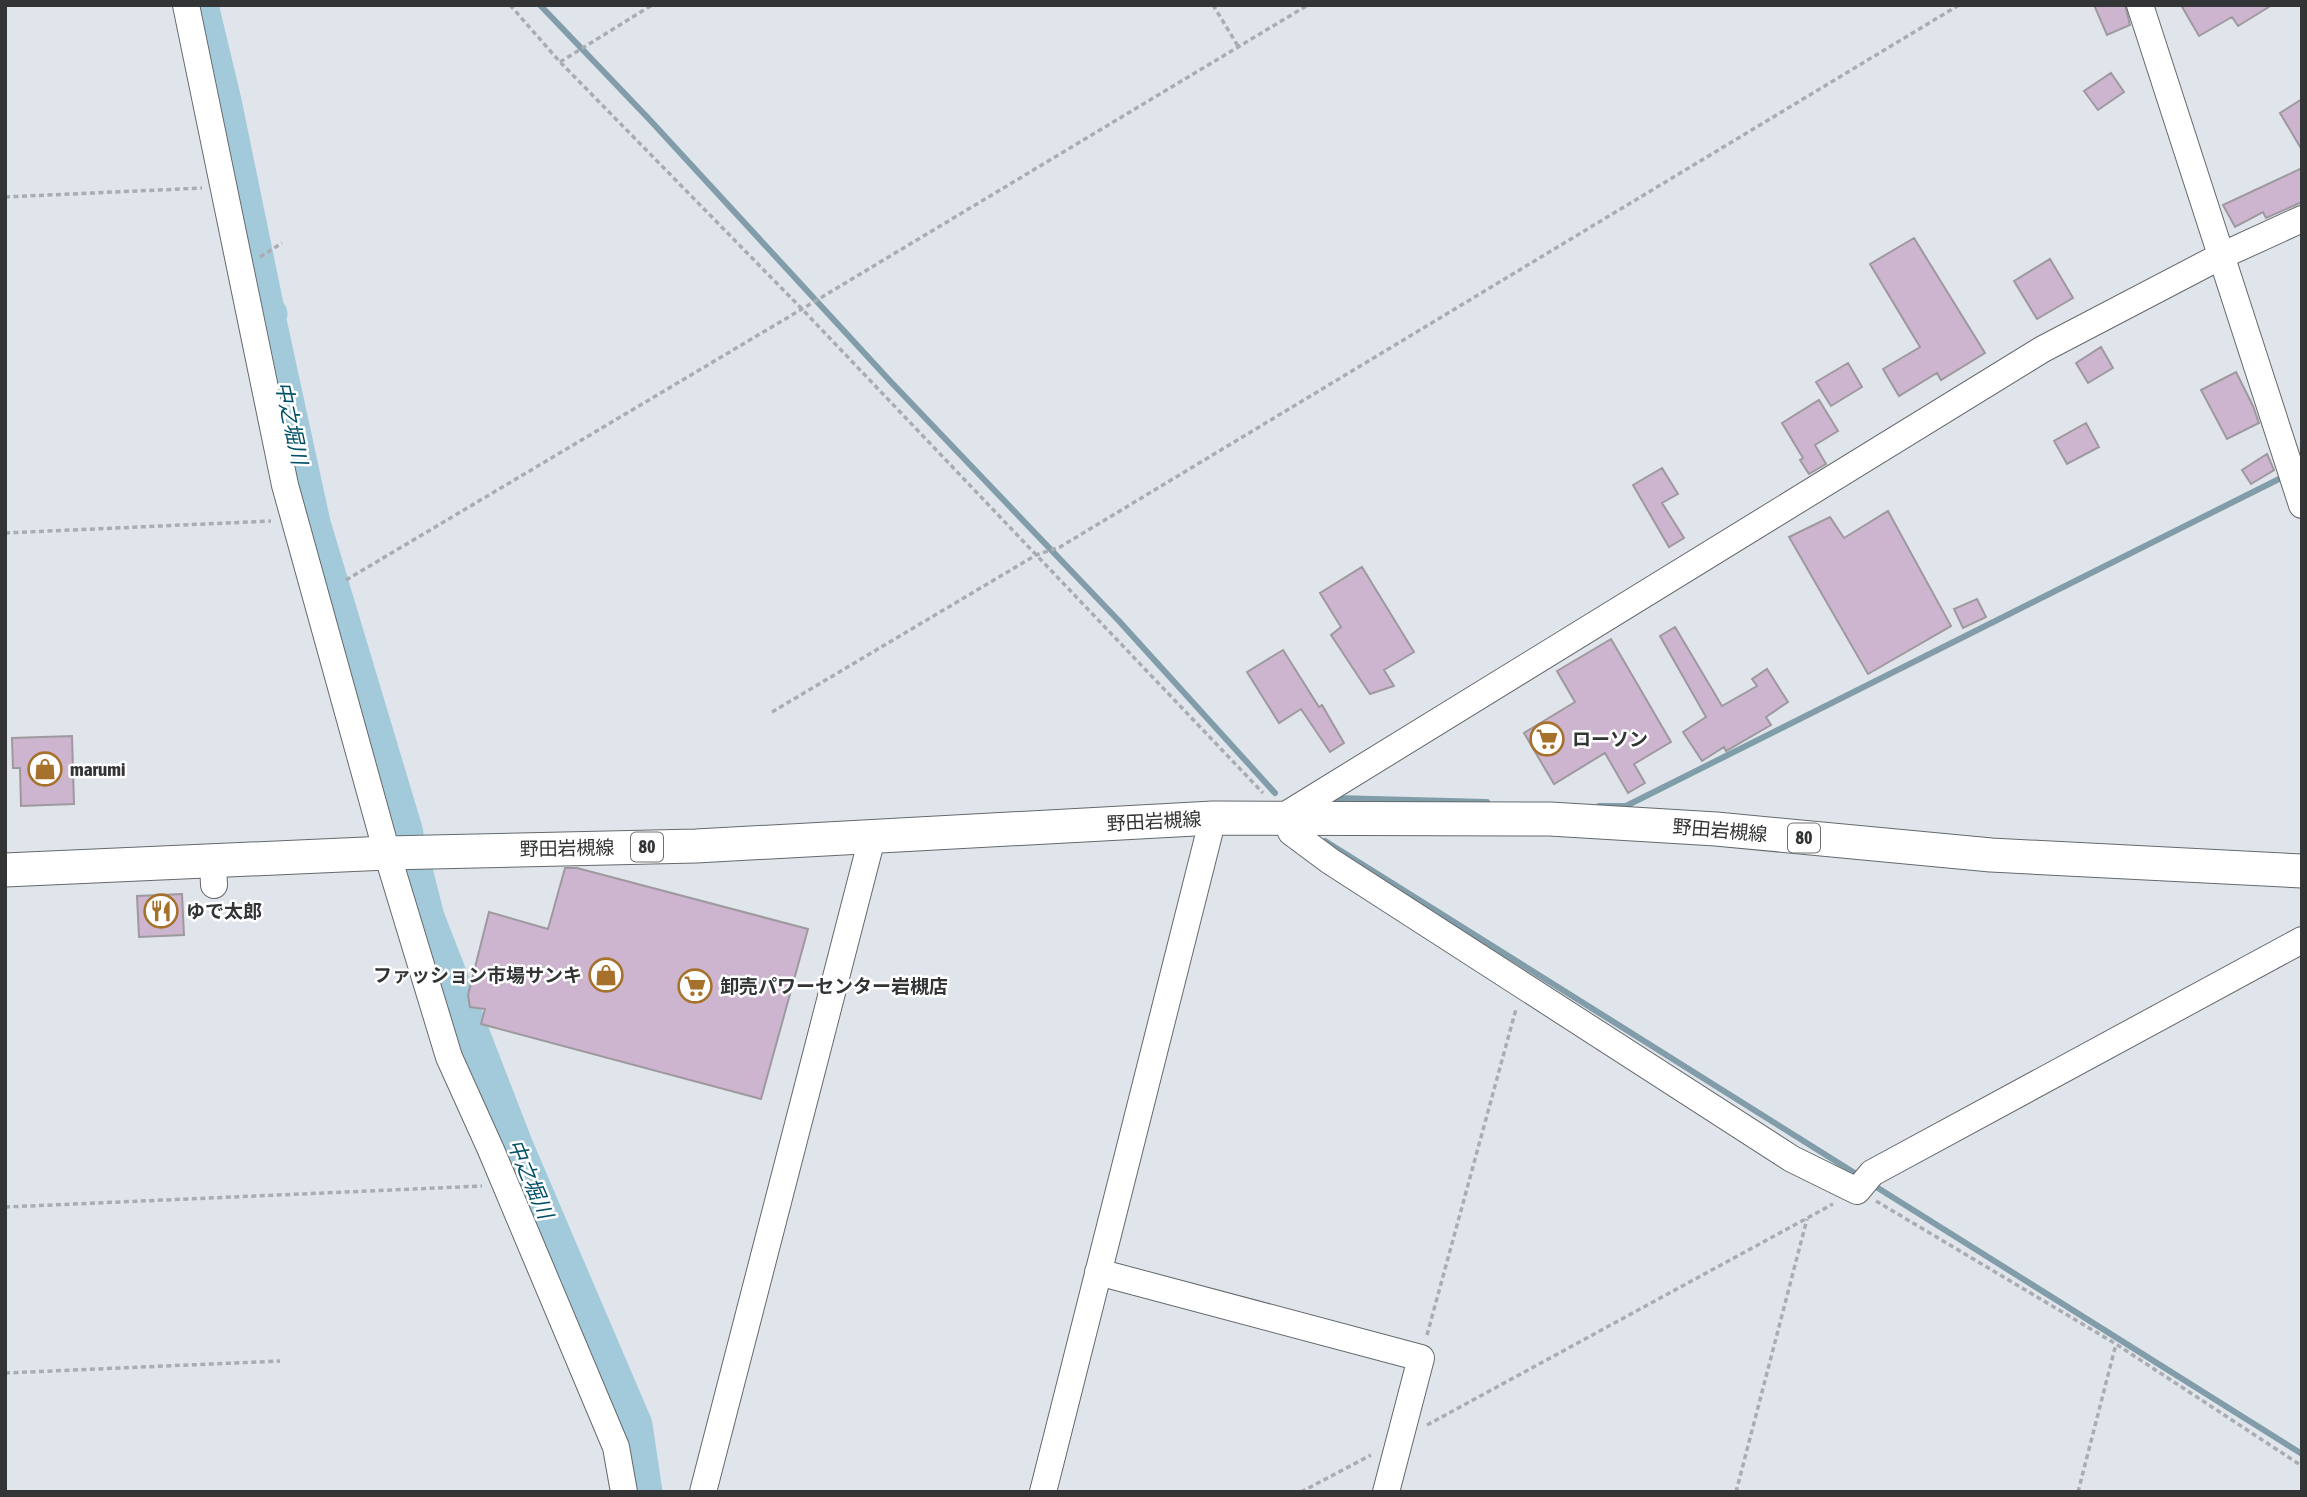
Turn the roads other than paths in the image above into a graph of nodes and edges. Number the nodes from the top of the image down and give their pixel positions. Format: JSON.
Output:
{"nodes":[{"id":1,"x":186,"y":5,"type":"edge"},
{"id":2,"x":2140,"y":5,"type":"edge"},
{"id":3,"x":2302,"y":219,"type":"edge"},
{"id":4,"x":2221,"y":256,"type":"junction"},
{"id":5,"x":2302,"y":505,"type":"edge"},
{"id":6,"x":1293,"y":816,"type":"junction"},
{"id":7,"x":1213,"y":818,"type":"junction"},
{"id":8,"x":872,"y":838,"type":"junction"},
{"id":9,"x":387,"y":853,"type":"junction"},
{"id":10,"x":5,"y":870,"type":"edge"},
{"id":11,"x":2302,"y":871,"type":"edge"},
{"id":12,"x":2302,"y":940,"type":"edge"},
{"id":13,"x":1098,"y":1272,"type":"junction"},
{"id":14,"x":624,"y":1492,"type":"edge"},
{"id":15,"x":703,"y":1492,"type":"edge"},
{"id":16,"x":1043,"y":1492,"type":"edge"},
{"id":17,"x":1386,"y":1492,"type":"edge"}],
"edges":[{"from":1,"to":9,"type":"street"},
{"from":2,"to":4,"type":"street"},
{"from":3,"to":4,"type":"street"},
{"from":4,"to":5,"type":"street"},
{"from":4,"to":6,"type":"street"},
{"from":6,"to":7,"type":"main road","name":"野田岩槻線","number":"80"},
{"from":6,"to":11,"type":"main road","name":"野田岩槻線","number":"80"},
{"from":6,"to":12,"type":"street"},
{"from":7,"to":8,"type":"main road","name":"野田岩槻線","number":"80"},
{"from":7,"to":13,"type":"street"},
{"from":8,"to":9,"type":"main road","name":"野田岩槻線","number":"80"},
{"from":8,"to":15,"type":"street"},
{"from":9,"to":10,"type":"main road","name":"野田岩槻線","number":"80"},
{"from":9,"to":14,"type":"street"},
{"from":13,"to":16,"type":"street"},
{"from":13,"to":17,"type":"street"}]}
